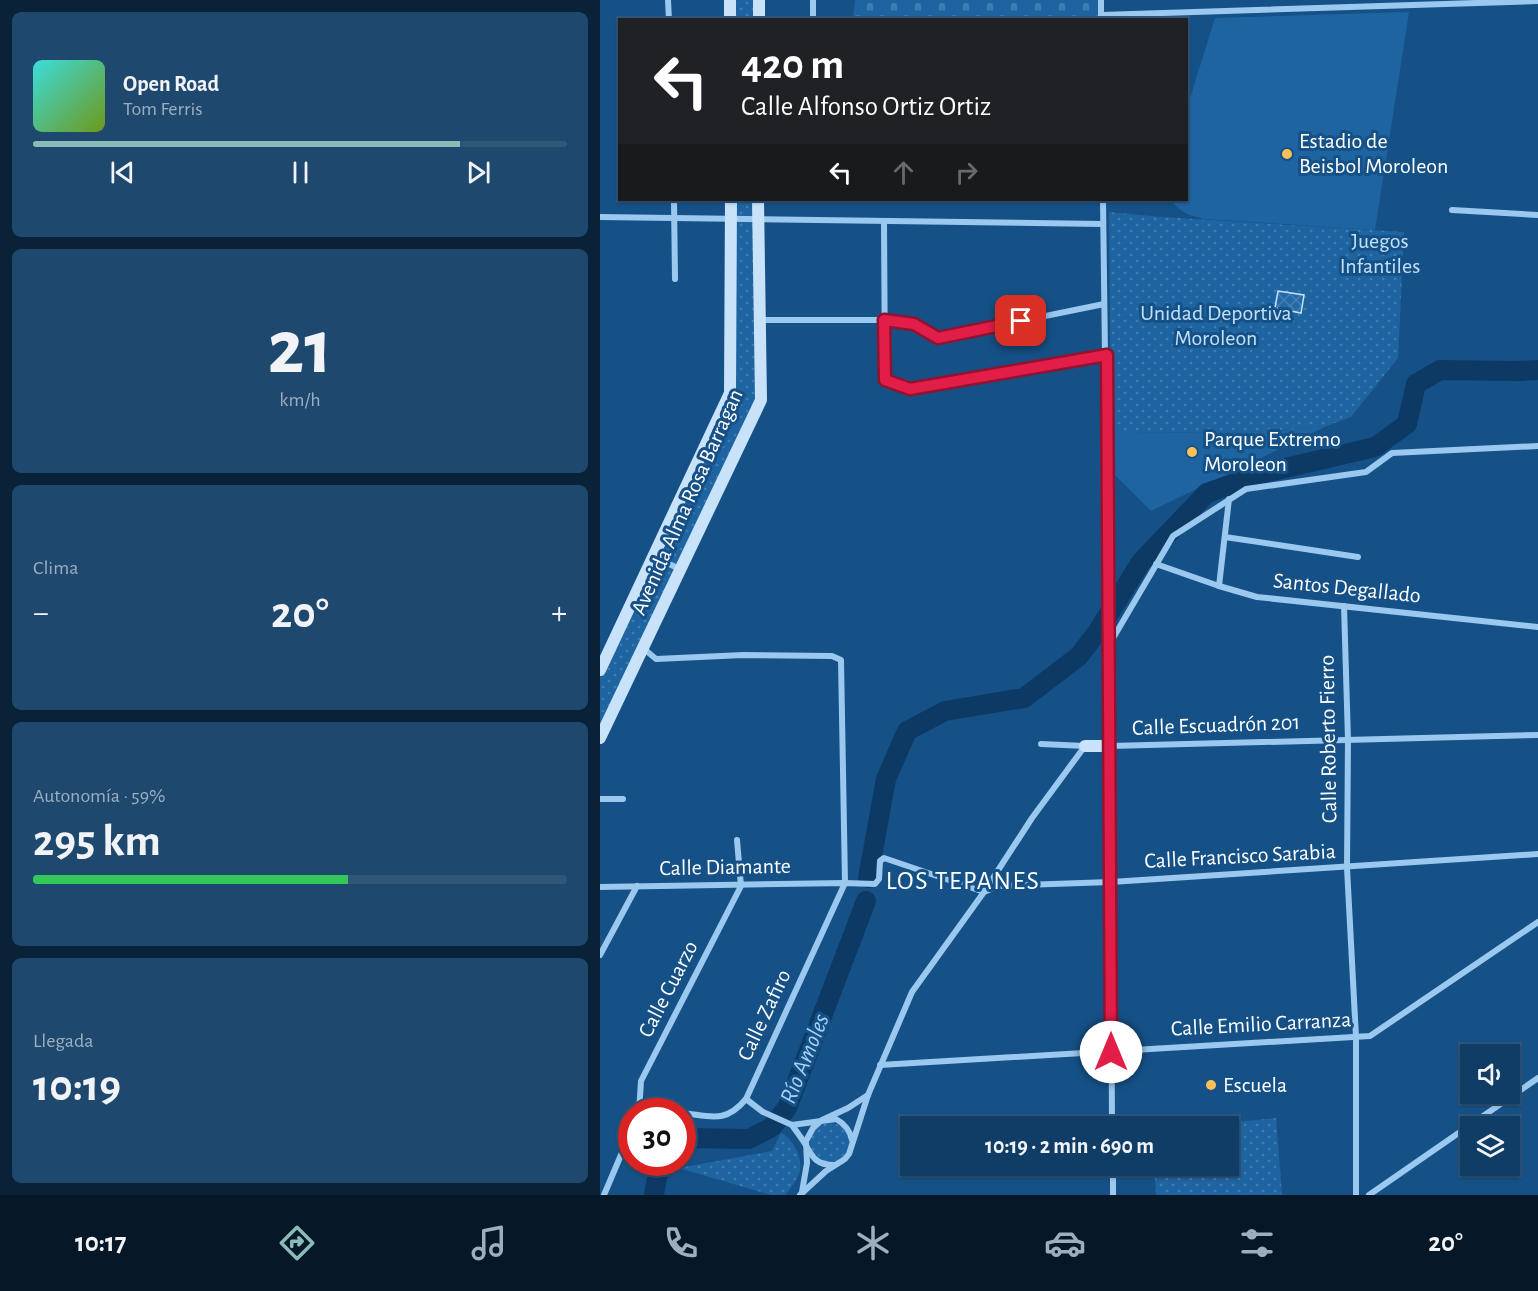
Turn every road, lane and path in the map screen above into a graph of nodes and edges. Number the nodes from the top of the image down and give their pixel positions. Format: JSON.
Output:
{"nodes":[{"id":1,"x":668,"y":0,"type":"edge"},
{"id":2,"x":730,"y":0,"type":"edge"},
{"id":3,"x":759,"y":0,"type":"edge"},
{"id":4,"x":813,"y":0,"type":"edge"},
{"id":5,"x":1101,"y":0,"type":"edge"},
{"id":6,"x":1538,"y":1,"type":"edge"},
{"id":7,"x":1101,"y":17,"type":"edge"},
{"id":8,"x":669,"y":18,"type":"edge"},
{"id":9,"x":730,"y":18,"type":"edge"},
{"id":10,"x":759,"y":18,"type":"edge"},
{"id":11,"x":813,"y":18,"type":"edge"},
{"id":12,"x":674,"y":201,"type":"edge"},
{"id":13,"x":731,"y":201,"type":"edge"},
{"id":14,"x":758,"y":201,"type":"edge"},
{"id":15,"x":1103,"y":201,"type":"edge"},
{"id":16,"x":1452,"y":210,"type":"dead end"},
{"id":17,"x":1538,"y":215,"type":"edge"},
{"id":18,"x":600,"y":217,"type":"edge"},
{"id":19,"x":674,"y":219,"type":"junction"},
{"id":20,"x":731,"y":219,"type":"junction"},
{"id":21,"x":758,"y":219,"type":"junction"},
{"id":22,"x":884,"y":222,"type":"junction"},
{"id":23,"x":1103,"y":224,"type":"junction"},
{"id":24,"x":675,"y":279,"type":"dead end"},
{"id":25,"x":1104,"y":304,"type":"junction"},
{"id":26,"x":759,"y":320,"type":"junction"},
{"id":27,"x":884,"y":320,"type":"junction"},
{"id":28,"x":1107,"y":355,"type":"junction"},
{"id":29,"x":1538,"y":446,"type":"edge"},
{"id":30,"x":1228,"y":499,"type":"junction"},
{"id":31,"x":1225,"y":537,"type":"junction"},
{"id":32,"x":653,"y":556,"type":"junction"},
{"id":33,"x":1358,"y":557,"type":"dead end"},
{"id":34,"x":1156,"y":564,"type":"junction"},
{"id":35,"x":682,"y":570,"type":"junction"},
{"id":36,"x":1219,"y":586,"type":"junction"},
{"id":37,"x":1344,"y":606,"type":"junction"},
{"id":38,"x":1538,"y":627,"type":"edge"},
{"id":39,"x":1109,"y":644,"type":"junction"},
{"id":40,"x":643,"y":648,"type":"junction"},
{"id":41,"x":600,"y":670,"type":"edge"},
{"id":42,"x":1538,"y":735,"type":"edge"},
{"id":43,"x":600,"y":738,"type":"edge"},
{"id":44,"x":1348,"y":740,"type":"junction"},
{"id":45,"x":1041,"y":744,"type":"dead end"},
{"id":46,"x":1085,"y":746,"type":"junction"},
{"id":47,"x":1110,"y":746,"type":"junction"},
{"id":48,"x":600,"y":799,"type":"edge"},
{"id":49,"x":623,"y":799,"type":"dead end"},
{"id":50,"x":737,"y":840,"type":"dead end"},
{"id":51,"x":1538,"y":854,"type":"edge"},
{"id":52,"x":1347,"y":868,"type":"junction"},
{"id":53,"x":1111,"y":882,"type":"junction"},
{"id":54,"x":848,"y":883,"type":"junction"},
{"id":55,"x":637,"y":886,"type":"junction"},
{"id":56,"x":741,"y":886,"type":"junction"},
{"id":57,"x":600,"y":887,"type":"edge"},
{"id":58,"x":984,"y":892,"type":"junction"},
{"id":59,"x":1538,"y":922,"type":"edge"},
{"id":60,"x":600,"y":955,"type":"edge"},
{"id":61,"x":1356,"y":1036,"type":"junction"},
{"id":62,"x":1111,"y":1052,"type":"junction"},
{"id":63,"x":880,"y":1065,"type":"junction"},
{"id":64,"x":1538,"y":1078,"type":"edge"},
{"id":65,"x":868,"y":1095,"type":"junction"},
{"id":66,"x":640,"y":1098,"type":"edge"},
{"id":67,"x":746,"y":1099,"type":"junction"},
{"id":68,"x":696,"y":1114,"type":"edge"},
{"id":69,"x":1112,"y":1116,"type":"edge"},
{"id":70,"x":822,"y":1120,"type":"junction"},
{"id":71,"x":789,"y":1124,"type":"junction"},
{"id":72,"x":806,"y":1145,"type":"junction"},
{"id":73,"x":852,"y":1146,"type":"junction"},
{"id":74,"x":618,"y":1162,"type":"edge"},
{"id":75,"x":836,"y":1164,"type":"junction"},
{"id":76,"x":1113,"y":1176,"type":"edge"},
{"id":77,"x":801,"y":1194,"type":"edge"},
{"id":78,"x":604,"y":1195,"type":"edge"},
{"id":79,"x":1113,"y":1195,"type":"edge"},
{"id":80,"x":1356,"y":1195,"type":"edge"},
{"id":81,"x":1369,"y":1195,"type":"edge"}],
"edges":[{"from":1,"to":8,"type":"street"},
{"from":2,"to":9,"type":"street"},
{"from":3,"to":10,"type":"street"},
{"from":4,"to":11,"type":"street"},
{"from":5,"to":7,"type":"street"},
{"from":6,"to":7,"type":"street"},
{"from":12,"to":19,"type":"street"},
{"from":13,"to":20,"type":"street","name":"Avenida Alma Rosa Barragan"},
{"from":14,"to":21,"type":"street","name":"Avenida Alma Rosa Barragan"},
{"from":15,"to":23,"type":"street"},
{"from":16,"to":17,"type":"street"},
{"from":18,"to":19,"type":"street"},
{"from":19,"to":20,"type":"street"},
{"from":19,"to":24,"type":"street"},
{"from":20,"to":21,"type":"street"},
{"from":20,"to":32,"type":"street","name":"Avenida Alma Rosa Barragan"},
{"from":21,"to":22,"type":"street"},
{"from":21,"to":26,"type":"street","name":"Avenida Alma Rosa Barragan"},
{"from":22,"to":23,"type":"street"},
{"from":22,"to":27,"type":"street"},
{"from":23,"to":25,"type":"street"},
{"from":25,"to":27,"type":"street"},
{"from":25,"to":28,"type":"street"},
{"from":26,"to":27,"type":"street"},
{"from":26,"to":35,"type":"street","name":"Avenida Alma Rosa Barragan"},
{"from":27,"to":28,"type":"street"},
{"from":28,"to":39,"type":"street"},
{"from":29,"to":30,"type":"street"},
{"from":30,"to":31,"type":"street"},
{"from":30,"to":34,"type":"street"},
{"from":31,"to":33,"type":"street"},
{"from":31,"to":36,"type":"street"},
{"from":32,"to":35,"type":"street"},
{"from":32,"to":41,"type":"street","name":"Avenida Alma Rosa Barragan"},
{"from":34,"to":36,"type":"street","name":"Santos Degallado"},
{"from":34,"to":39,"type":"street"},
{"from":35,"to":40,"type":"street","name":"Avenida Alma Rosa Barragan"},
{"from":36,"to":37,"type":"street","name":"Santos Degallado"},
{"from":37,"to":38,"type":"street","name":"Santos Degallado"},
{"from":37,"to":44,"type":"street","name":"Calle Roberto Fierro"},
{"from":39,"to":47,"type":"street"},
{"from":40,"to":43,"type":"street","name":"Avenida Alma Rosa Barragan"},
{"from":40,"to":54,"type":"street"},
{"from":42,"to":44,"type":"street","name":"Calle Escuadrón 201"},
{"from":44,"to":47,"type":"street","name":"Calle Escuadrón 201"},
{"from":44,"to":52,"type":"street","name":"Calle Roberto Fierro"},
{"from":45,"to":46,"type":"street"},
{"from":46,"to":47,"type":"street"},
{"from":46,"to":58,"type":"street"},
{"from":47,"to":53,"type":"street"},
{"from":48,"to":49,"type":"street"},
{"from":50,"to":56,"type":"street"},
{"from":51,"to":52,"type":"street","name":"Calle Francisco Sarabia"},
{"from":52,"to":53,"type":"street","name":"Calle Francisco Sarabia"},
{"from":52,"to":61,"type":"street","name":"Calle Roberto Fierro"},
{"from":53,"to":58,"type":"street","name":"Calle Francisco Sarabia"},
{"from":53,"to":62,"type":"street"},
{"from":54,"to":56,"type":"street","name":"Calle Diamante"},
{"from":54,"to":58,"type":"street","name":"Calle Diamante"},
{"from":54,"to":67,"type":"street","name":"Calle Zafiro"},
{"from":55,"to":56,"type":"street","name":"Calle Diamante"},
{"from":55,"to":57,"type":"street","name":"Calle Diamante"},
{"from":55,"to":60,"type":"street"},
{"from":56,"to":66,"type":"street","name":"Calle Cuarzo"},
{"from":58,"to":63,"type":"street"},
{"from":59,"to":61,"type":"street","name":"Calle Emilio Carranza"},
{"from":61,"to":62,"type":"street","name":"Calle Emilio Carranza"},
{"from":61,"to":80,"type":"street","name":"Calle Roberto Fierro"},
{"from":62,"to":63,"type":"street","name":"Calle Emilio Carranza"},
{"from":62,"to":69,"type":"street"},
{"from":63,"to":65,"type":"street"},
{"from":64,"to":81,"type":"street"},
{"from":65,"to":70,"type":"street"},
{"from":65,"to":73,"type":"street"},
{"from":67,"to":68,"type":"street","name":"Calle Zafiro"},
{"from":67,"to":71,"type":"street"},
{"from":70,"to":71,"type":"street"},
{"from":70,"to":72,"type":"street"},
{"from":70,"to":73,"type":"street"},
{"from":71,"to":72,"type":"street"},
{"from":72,"to":75,"type":"street"},
{"from":72,"to":77,"type":"street"},
{"from":73,"to":75,"type":"street"},
{"from":74,"to":78,"type":"street"},
{"from":75,"to":77,"type":"street"},
{"from":76,"to":79,"type":"street"}]}
